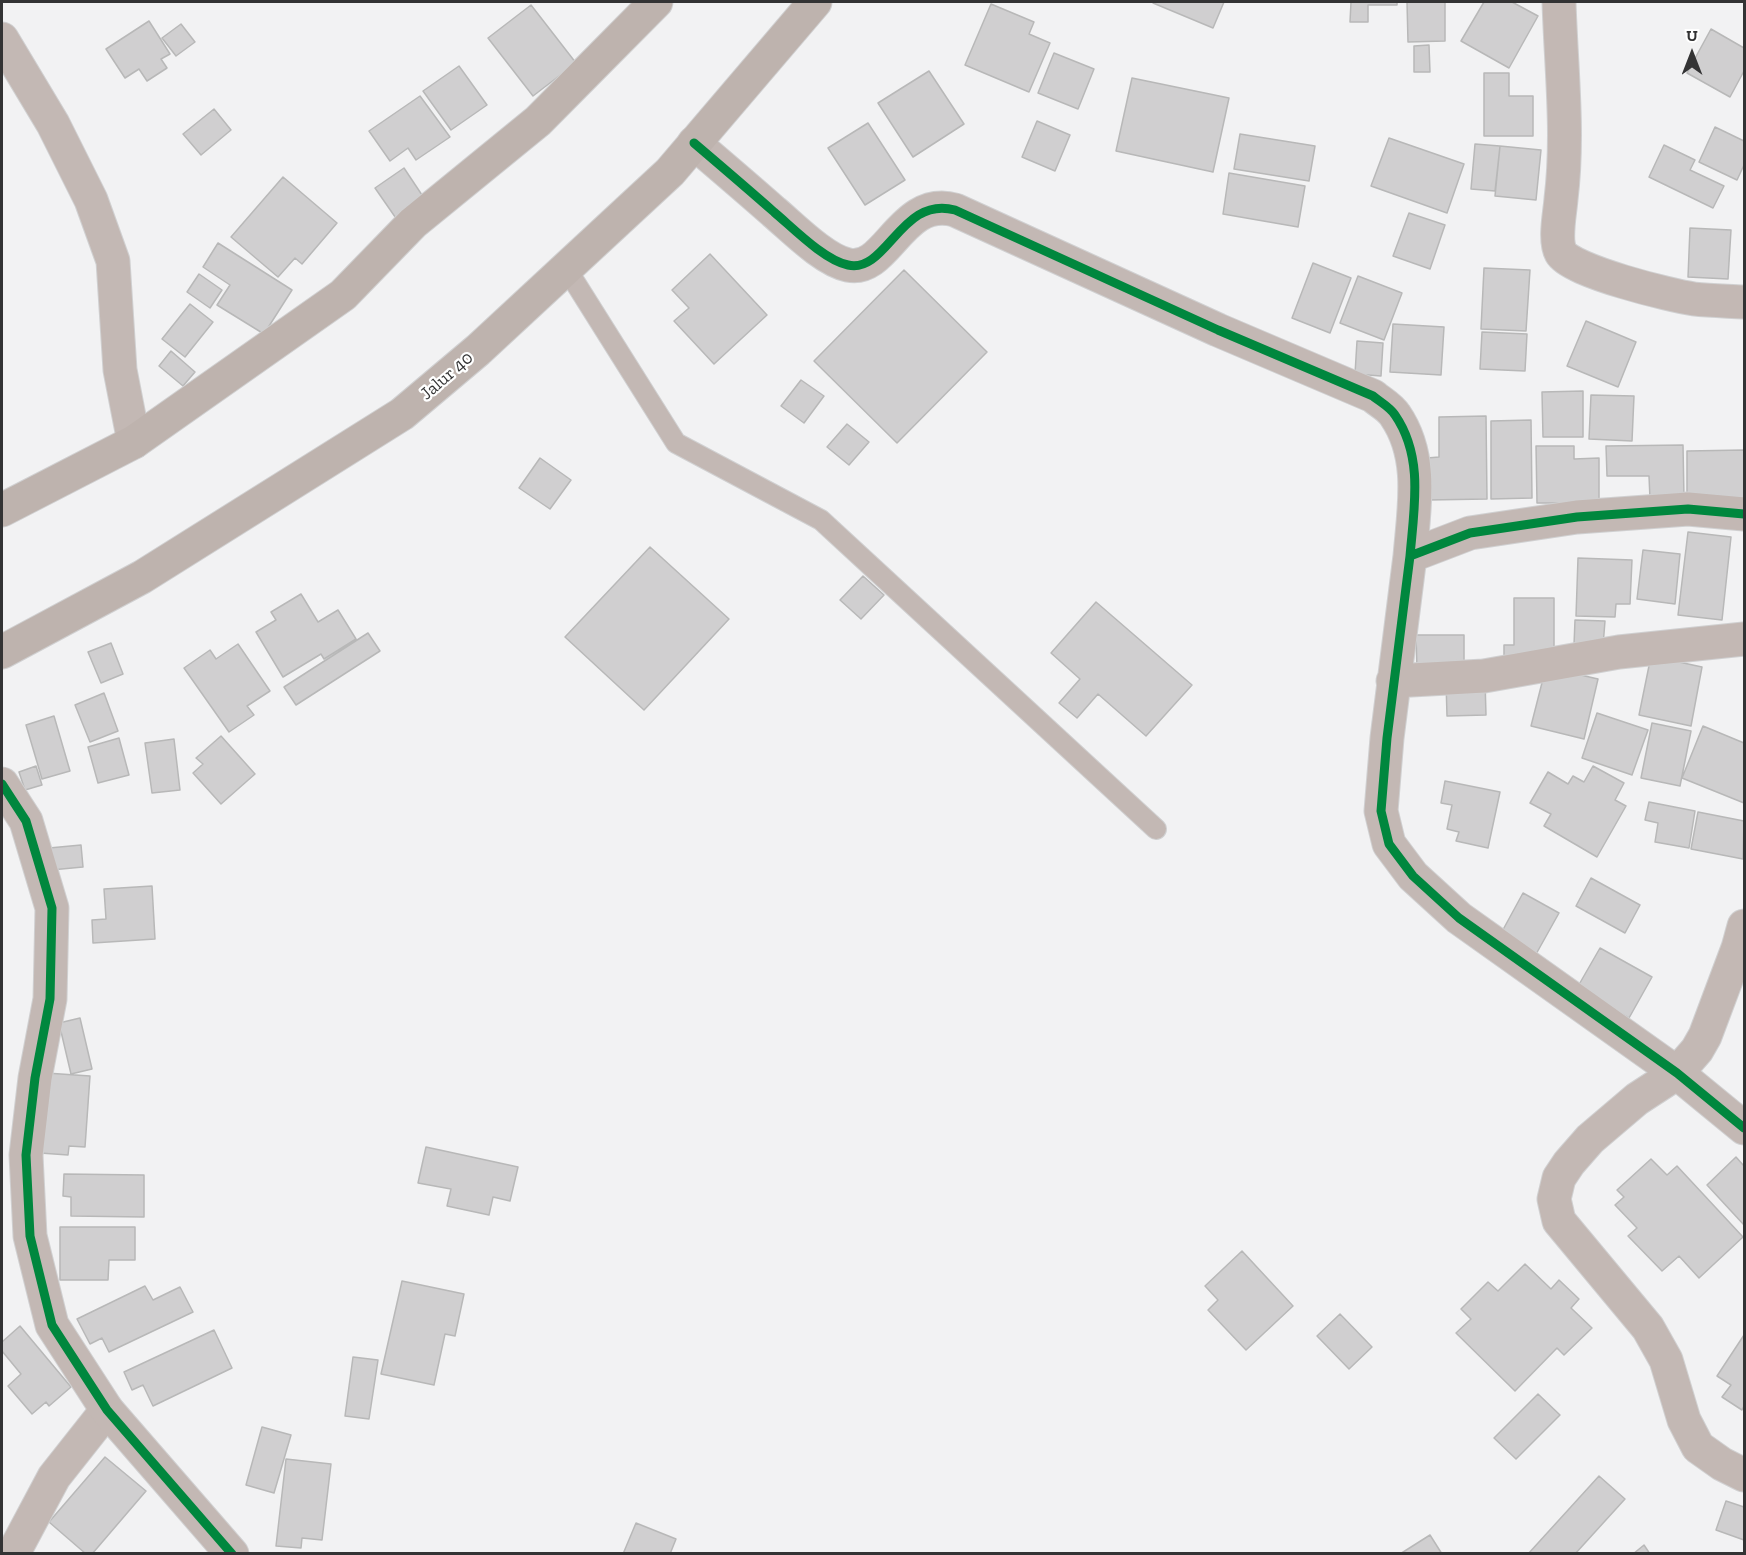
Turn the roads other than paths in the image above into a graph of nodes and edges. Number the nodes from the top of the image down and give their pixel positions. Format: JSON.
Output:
{"nodes":[{"id":1,"x":656,"y":2,"type":"edge"},
{"id":2,"x":815,"y":2,"type":"edge"},
{"id":3,"x":1559,"y":2,"type":"edge"},
{"id":4,"x":2,"y":39,"type":"edge"},
{"id":5,"x":694,"y":143,"type":"junction"},
{"id":6,"x":566,"y":268,"type":"junction"},
{"id":7,"x":1744,"y":302,"type":"edge"},
{"id":8,"x":134,"y":442,"type":"junction"},
{"id":9,"x":2,"y":510,"type":"edge"},
{"id":10,"x":1744,"y":514,"type":"edge"},
{"id":11,"x":1410,"y":556,"type":"junction"},
{"id":12,"x":1744,"y":639,"type":"edge"},
{"id":13,"x":2,"y":652,"type":"edge"},
{"id":14,"x":1393,"y":681,"type":"junction"},
{"id":15,"x":2,"y":784,"type":"edge"},
{"id":16,"x":1156,"y":829,"type":"dead end"},
{"id":17,"x":1744,"y":926,"type":"edge"},
{"id":18,"x":1677,"y":1073,"type":"junction"},
{"id":19,"x":1744,"y":1128,"type":"edge"},
{"id":20,"x":107,"y":1410,"type":"junction"},
{"id":21,"x":1744,"y":1475,"type":"edge"},
{"id":22,"x":14,"y":1554,"type":"edge"},
{"id":23,"x":232,"y":1554,"type":"edge"}],
"edges":[{"from":1,"to":8,"type":"highway"},
{"from":2,"to":5,"type":"highway","name":"Jalur 40"},
{"from":3,"to":7,"type":"street"},
{"from":4,"to":8,"type":"street"},
{"from":5,"to":6,"type":"highway","name":"Jalur 40"},
{"from":5,"to":11,"type":"street"},
{"from":6,"to":13,"type":"highway","name":"Jalur 40"},
{"from":6,"to":16,"type":"lane"},
{"from":8,"to":9,"type":"highway"},
{"from":10,"to":11,"type":"street"},
{"from":11,"to":14,"type":"street"},
{"from":12,"to":14,"type":"street"},
{"from":14,"to":18,"type":"street"},
{"from":15,"to":20,"type":"street"},
{"from":17,"to":18,"type":"street"},
{"from":18,"to":19,"type":"street"},
{"from":18,"to":21,"type":"street"},
{"from":20,"to":22,"type":"street"},
{"from":20,"to":23,"type":"street"}]}
